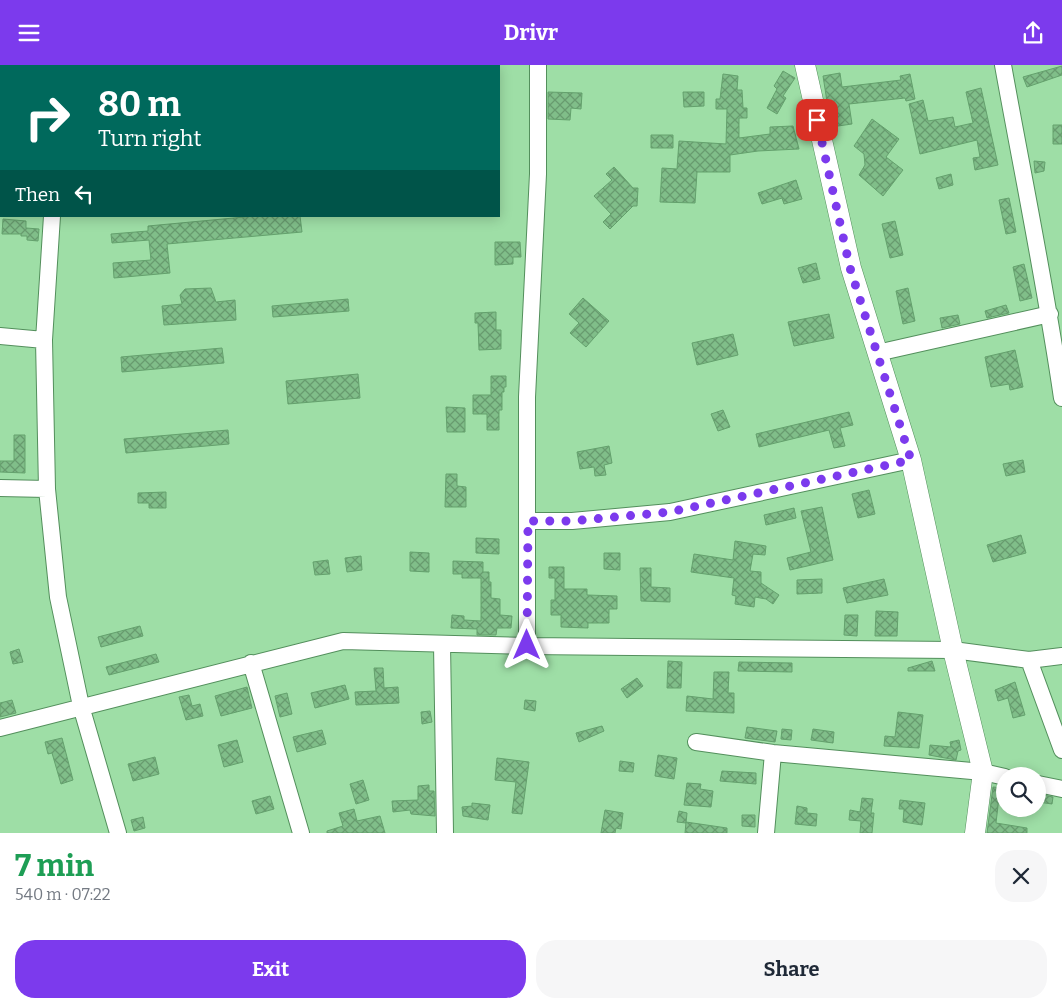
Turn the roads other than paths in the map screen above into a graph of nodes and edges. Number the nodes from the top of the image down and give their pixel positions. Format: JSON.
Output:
{"nodes":[{"id":1,"x":538,"y":65,"type":"edge"},
{"id":2,"x":805,"y":65,"type":"edge"},
{"id":3,"x":1003,"y":65,"type":"edge"},
{"id":4,"x":52,"y":217,"type":"edge"},
{"id":5,"x":1050,"y":314,"type":"junction"},
{"id":6,"x":0,"y":336,"type":"edge"},
{"id":7,"x":44,"y":340,"type":"junction"},
{"id":8,"x":877,"y":353,"type":"junction"},
{"id":9,"x":1062,"y":398,"type":"edge"},
{"id":10,"x":911,"y":460,"type":"junction"},
{"id":11,"x":0,"y":488,"type":"edge"},
{"id":12,"x":47,"y":489,"type":"junction"},
{"id":13,"x":528,"y":521,"type":"junction"},
{"id":14,"x":442,"y":644,"type":"junction"},
{"id":15,"x":527,"y":645,"type":"junction"},
{"id":16,"x":953,"y":650,"type":"junction"},
{"id":17,"x":1062,"y":656,"type":"edge"},
{"id":18,"x":1029,"y":659,"type":"junction"},
{"id":19,"x":251,"y":663,"type":"junction"},
{"id":20,"x":81,"y":706,"type":"junction"},
{"id":21,"x":0,"y":728,"type":"edge"},
{"id":22,"x":696,"y":742,"type":"dead end"},
{"id":23,"x":1062,"y":750,"type":"edge"},
{"id":24,"x":773,"y":753,"type":"junction"},
{"id":25,"x":983,"y":772,"type":"junction"},
{"id":26,"x":996,"y":775,"type":"edge"},
{"id":27,"x":1046,"y":786,"type":"edge"},
{"id":28,"x":1062,"y":789,"type":"edge"},
{"id":29,"x":118,"y":833,"type":"edge"},
{"id":30,"x":301,"y":833,"type":"edge"},
{"id":31,"x":444,"y":833,"type":"edge"},
{"id":32,"x":766,"y":833,"type":"edge"},
{"id":33,"x":975,"y":833,"type":"edge"}],
"edges":[{"from":1,"to":13,"type":"street"},
{"from":2,"to":8,"type":"main road"},
{"from":3,"to":5,"type":"street"},
{"from":4,"to":7,"type":"street"},
{"from":5,"to":8,"type":"street"},
{"from":5,"to":9,"type":"street"},
{"from":6,"to":7,"type":"street"},
{"from":7,"to":12,"type":"street"},
{"from":8,"to":10,"type":"main road"},
{"from":10,"to":13,"type":"street"},
{"from":10,"to":16,"type":"main road"},
{"from":11,"to":12,"type":"street"},
{"from":12,"to":20,"type":"street"},
{"from":13,"to":15,"type":"street"},
{"from":14,"to":15,"type":"street"},
{"from":14,"to":19,"type":"street"},
{"from":14,"to":31,"type":"street"},
{"from":15,"to":16,"type":"street"},
{"from":16,"to":18,"type":"street"},
{"from":16,"to":25,"type":"main road"},
{"from":17,"to":18,"type":"street"},
{"from":18,"to":23,"type":"street"},
{"from":19,"to":20,"type":"street"},
{"from":19,"to":30,"type":"street"},
{"from":20,"to":21,"type":"street"},
{"from":20,"to":29,"type":"street"},
{"from":22,"to":24,"type":"street"},
{"from":24,"to":25,"type":"street"},
{"from":24,"to":32,"type":"street"},
{"from":25,"to":26,"type":"street"},
{"from":25,"to":33,"type":"main road"},
{"from":27,"to":28,"type":"street"}]}
